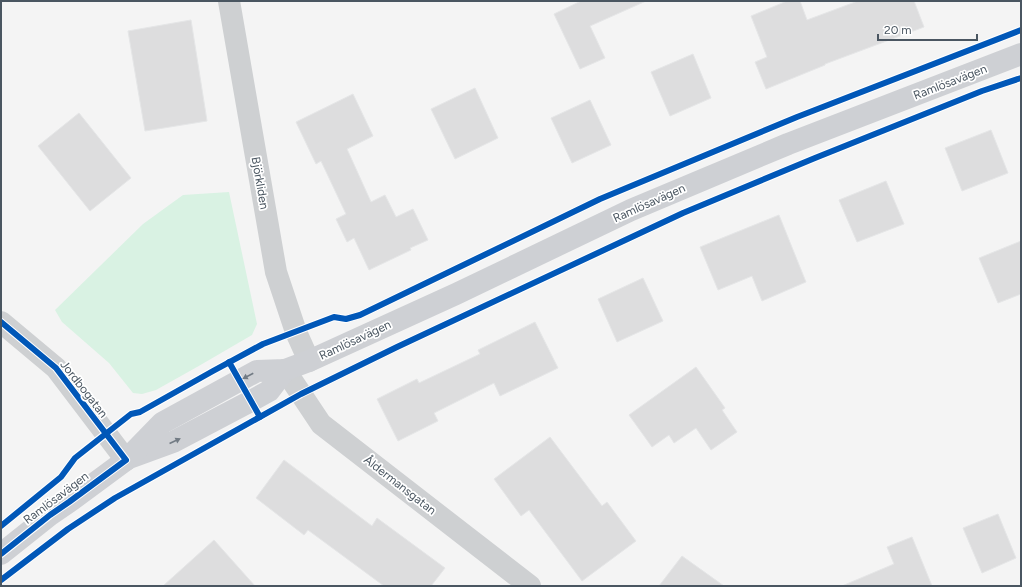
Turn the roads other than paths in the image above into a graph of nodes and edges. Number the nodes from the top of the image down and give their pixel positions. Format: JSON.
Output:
{"nodes":[{"id":1,"x":229,"y":1,"type":"edge"},
{"id":2,"x":1021,"y":54,"type":"edge"},
{"id":3,"x":1,"y":322,"type":"edge"},
{"id":4,"x":309,"y":361,"type":"junction"},
{"id":5,"x":285,"y":370,"type":"junction"},
{"id":6,"x":126,"y":460,"type":"junction"},
{"id":7,"x":1,"y":554,"type":"edge"},
{"id":8,"x":530,"y":586,"type":"edge"}],
"edges":[{"from":1,"to":4,"type":"street","name":"Björkliden"},
{"from":2,"to":4,"type":"street","name":"Ramlösavägen"},
{"from":3,"to":6,"type":"street","name":"Jordbogatan"},
{"from":4,"to":5,"type":"street","name":"Ramlösavägen"},
{"from":5,"to":6,"type":"street","name":"Ramlösavägen"},
{"from":5,"to":8,"type":"street","name":"Åldermansgatan"},
{"from":6,"to":7,"type":"street","name":"Ramlösavägen"}]}
